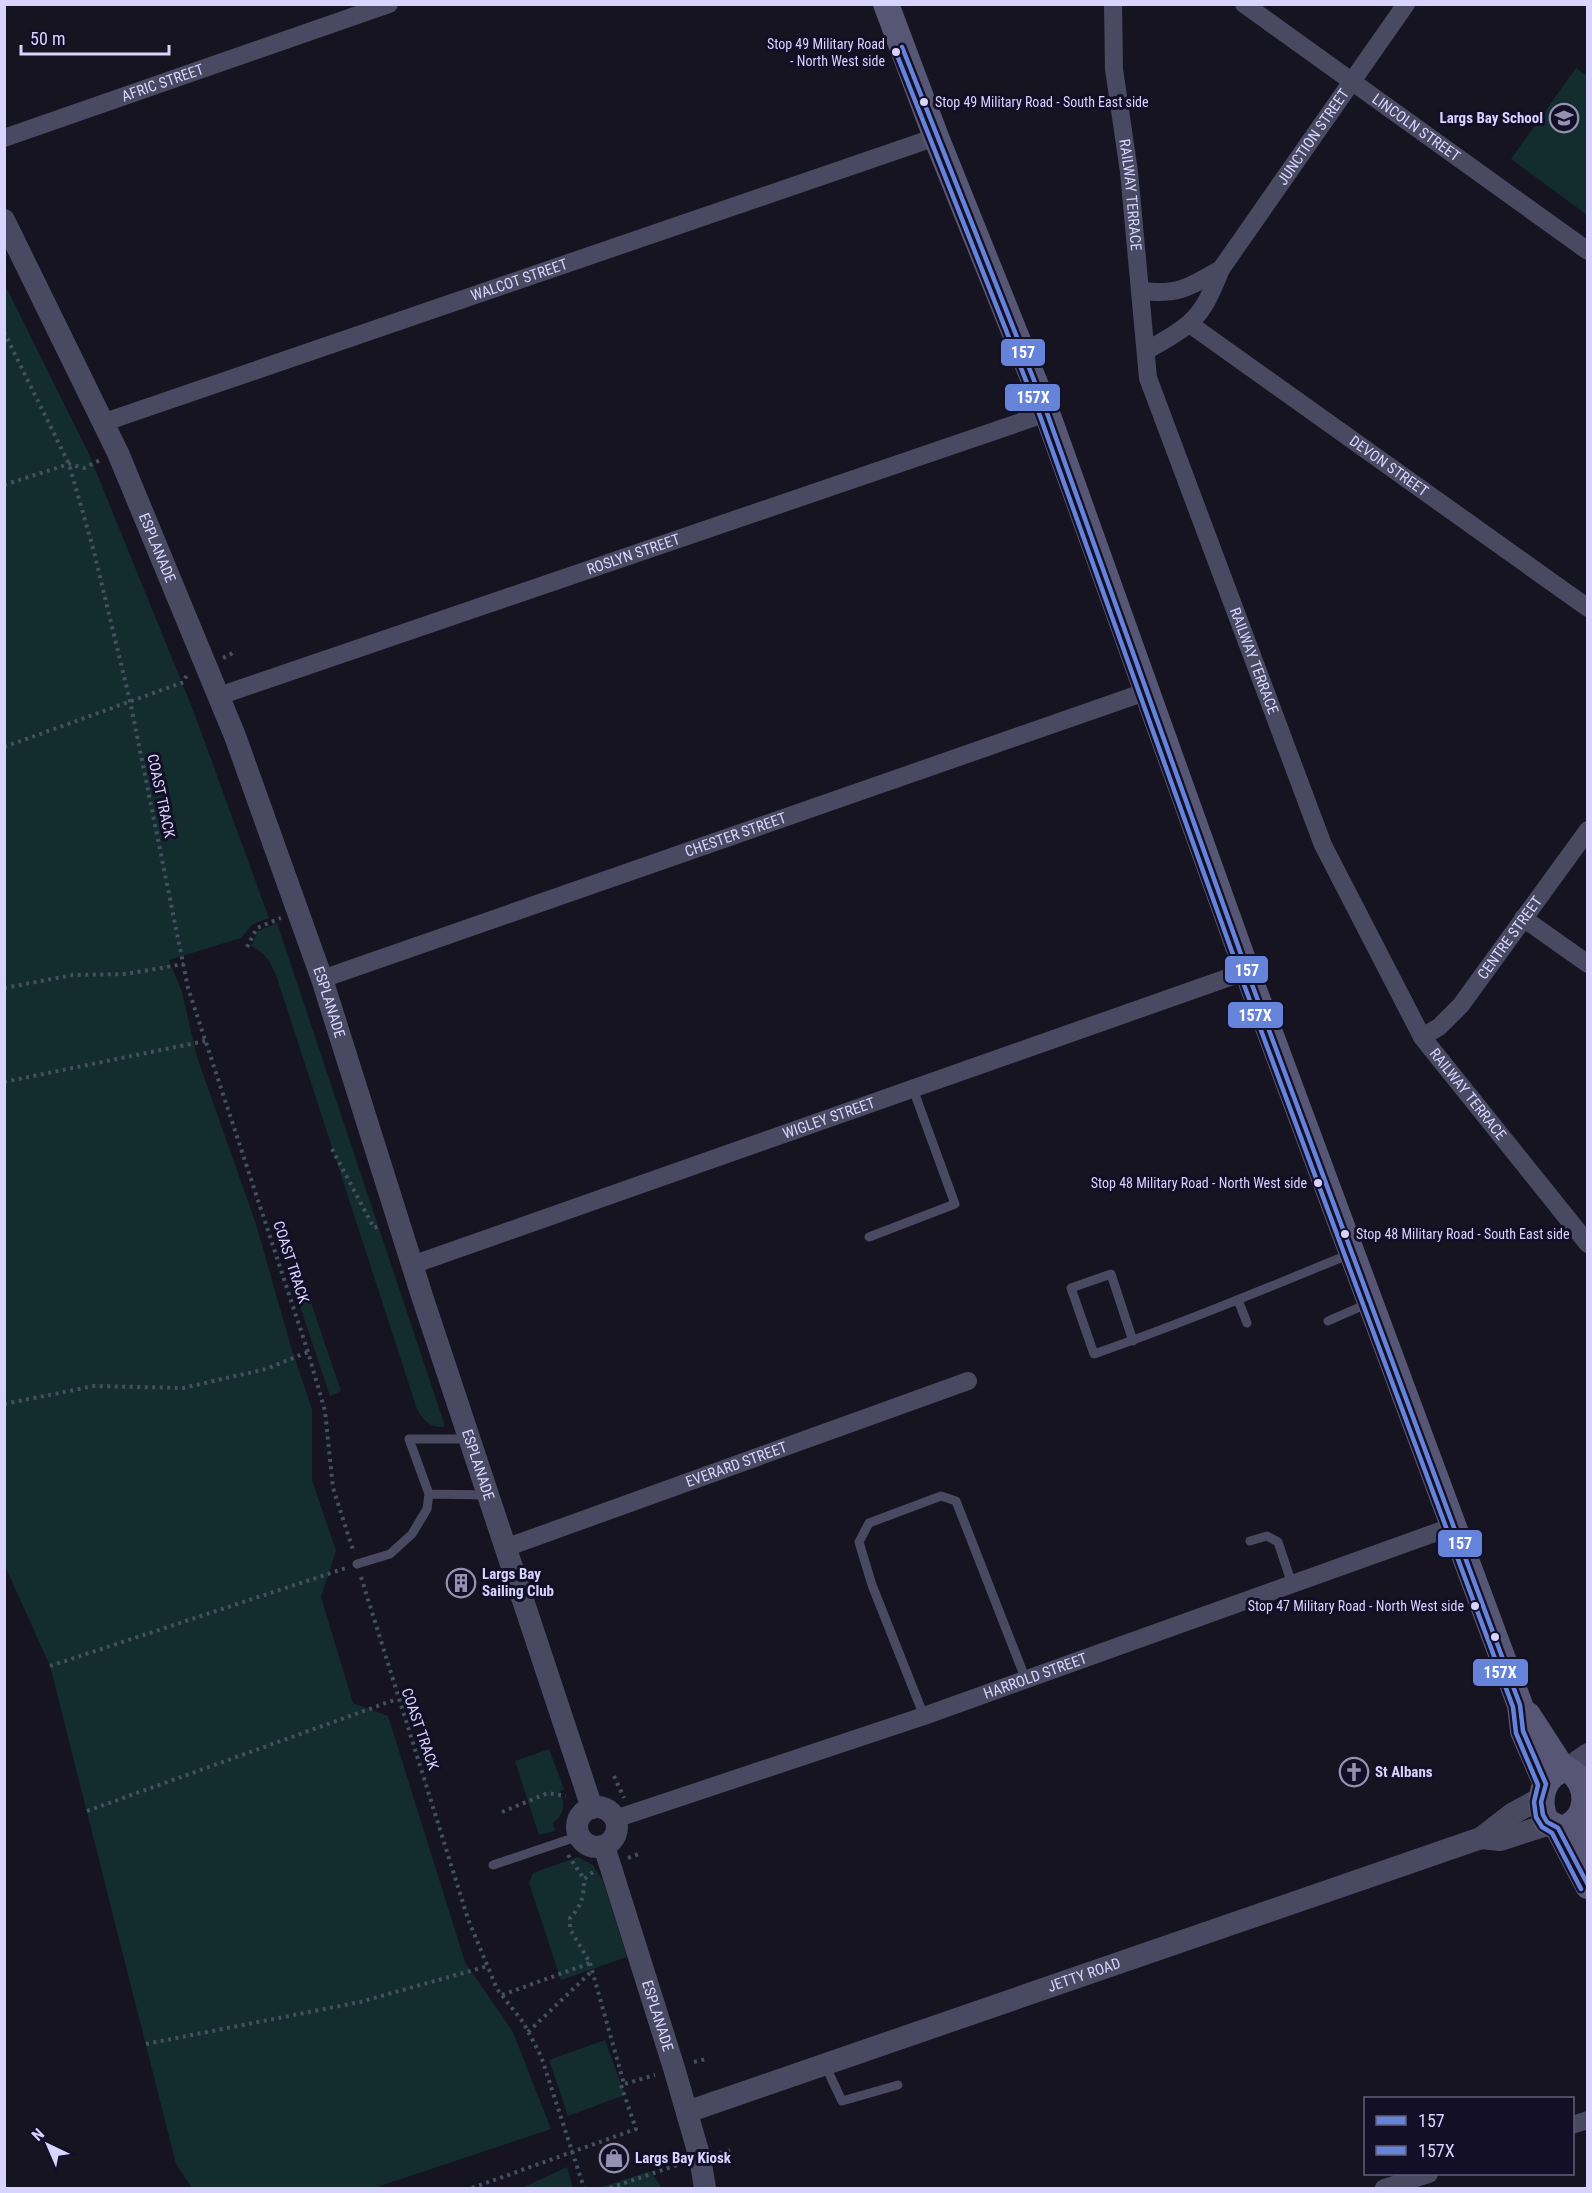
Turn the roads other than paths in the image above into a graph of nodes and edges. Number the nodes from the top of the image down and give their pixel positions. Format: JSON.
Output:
{"nodes":[{"id":1,"x":389,"y":4,"type":"edge"},
{"id":2,"x":886,"y":4,"type":"edge"},
{"id":3,"x":1113,"y":4,"type":"edge"},
{"id":4,"x":1244,"y":4,"type":"edge"},
{"id":5,"x":1406,"y":4,"type":"edge"},
{"id":6,"x":1350,"y":81,"type":"junction"},
{"id":7,"x":936,"y":137,"type":"junction"},
{"id":8,"x":4,"y":138,"type":"edge"},
{"id":9,"x":4,"y":220,"type":"edge"},
{"id":10,"x":1587,"y":251,"type":"edge"},
{"id":11,"x":1221,"y":269,"type":"junction"},
{"id":12,"x":1142,"y":291,"type":"junction"},
{"id":13,"x":1191,"y":325,"type":"junction"},
{"id":14,"x":1146,"y":351,"type":"junction"},
{"id":15,"x":1047,"y":413,"type":"junction"},
{"id":16,"x":102,"y":423,"type":"junction"},
{"id":17,"x":1587,"y":608,"type":"edge"},
{"id":18,"x":1148,"y":691,"type":"junction"},
{"id":19,"x":219,"y":696,"type":"junction"},
{"id":20,"x":1587,"y":830,"type":"edge"},
{"id":21,"x":1523,"y":918,"type":"junction"},
{"id":22,"x":1587,"y":964,"type":"edge"},
{"id":23,"x":1247,"y":971,"type":"junction"},
{"id":24,"x":322,"y":979,"type":"junction"},
{"id":25,"x":1422,"y":1037,"type":"junction"},
{"id":26,"x":913,"y":1089,"type":"junction"},
{"id":27,"x":869,"y":1237,"type":"dead end"},
{"id":28,"x":1587,"y":1244,"type":"edge"},
{"id":29,"x":1352,"y":1253,"type":"junction"},
{"id":30,"x":412,"y":1265,"type":"junction"},
{"id":31,"x":1238,"y":1300,"type":"junction"},
{"id":32,"x":1371,"y":1303,"type":"junction"},
{"id":33,"x":1328,"y":1321,"type":"dead end"},
{"id":34,"x":1246,"y":1323,"type":"dead end"},
{"id":35,"x":1133,"y":1341,"type":"junction"},
{"id":36,"x":968,"y":1381,"type":"dead end"},
{"id":37,"x":469,"y":1439,"type":"junction"},
{"id":38,"x":429,"y":1494,"type":"junction"},
{"id":39,"x":489,"y":1495,"type":"junction"},
{"id":40,"x":1454,"y":1526,"type":"junction"},
{"id":41,"x":1250,"y":1541,"type":"dead end"},
{"id":42,"x":505,"y":1548,"type":"junction"},
{"id":43,"x":357,"y":1564,"type":"road end"},
{"id":44,"x":1292,"y":1584,"type":"junction"},
{"id":45,"x":1026,"y":1680,"type":"junction"},
{"id":46,"x":924,"y":1716,"type":"junction"},
{"id":47,"x":1568,"y":1777,"type":"edge"},
{"id":48,"x":592,"y":1808,"type":"junction"},
{"id":49,"x":620,"y":1809,"type":"junction"},
{"id":50,"x":1563,"y":1823,"type":"junction"},
{"id":51,"x":1481,"y":1838,"type":"junction"},
{"id":52,"x":573,"y":1845,"type":"junction"},
{"id":53,"x":604,"y":1846,"type":"junction"},
{"id":54,"x":1587,"y":1848,"type":"edge"},
{"id":55,"x":493,"y":1865,"type":"dead end"},
{"id":56,"x":1587,"y":1886,"type":"edge"},
{"id":57,"x":825,"y":2065,"type":"junction"},
{"id":58,"x":898,"y":2085,"type":"dead end"},
{"id":59,"x":687,"y":2112,"type":"junction"},
{"id":60,"x":1426,"y":2175,"type":"edge"},
{"id":61,"x":705,"y":2188,"type":"edge"},
{"id":62,"x":1384,"y":2188,"type":"edge"}],
"edges":[{"from":1,"to":8,"type":"street","name":"AFRIC STREET"},
{"from":2,"to":7,"type":"main road"},
{"from":3,"to":12,"type":"street","name":"RAILWAY TERRACE"},
{"from":4,"to":6,"type":"street","name":"LINCOLN STREET"},
{"from":5,"to":6,"type":"street","name":"JUNCTION STREET"},
{"from":6,"to":10,"type":"street","name":"LINCOLN STREET"},
{"from":6,"to":11,"type":"street","name":"JUNCTION STREET"},
{"from":7,"to":15,"type":"main road"},
{"from":7,"to":16,"type":"street","name":"WALCOT STREET"},
{"from":9,"to":16,"type":"street","name":"ESPLANADE"},
{"from":11,"to":12,"type":"street","name":"JUNCTION STREET"},
{"from":11,"to":13,"type":"street","name":"JUNCTION STREET"},
{"from":12,"to":14,"type":"street","name":"RAILWAY TERRACE"},
{"from":13,"to":14,"type":"street","name":"JUNCTION STREET"},
{"from":13,"to":17,"type":"street","name":"DEVON STREET"},
{"from":14,"to":25,"type":"street","name":"RAILWAY TERRACE"},
{"from":15,"to":18,"type":"main road"},
{"from":15,"to":19,"type":"street","name":"ROSLYN STREET"},
{"from":16,"to":19,"type":"street","name":"ESPLANADE"},
{"from":18,"to":23,"type":"main road"},
{"from":18,"to":24,"type":"street","name":"CHESTER STREET"},
{"from":19,"to":24,"type":"street","name":"ESPLANADE"},
{"from":20,"to":21,"type":"street","name":"CENTRE STREET"},
{"from":21,"to":22,"type":"street"},
{"from":21,"to":25,"type":"street","name":"CENTRE STREET"},
{"from":23,"to":26,"type":"street","name":"WIGLEY STREET"},
{"from":23,"to":29,"type":"main road"},
{"from":24,"to":30,"type":"street","name":"ESPLANADE"},
{"from":25,"to":28,"type":"street","name":"RAILWAY TERRACE"},
{"from":26,"to":27,"type":"lane"},
{"from":26,"to":30,"type":"street","name":"WIGLEY STREET"},
{"from":29,"to":31,"type":"lane"},
{"from":29,"to":32,"type":"main road"},
{"from":30,"to":37,"type":"street","name":"ESPLANADE"},
{"from":31,"to":34,"type":"lane"},
{"from":31,"to":35,"type":"lane"},
{"from":32,"to":33,"type":"lane"},
{"from":32,"to":40,"type":"main road"},
{"from":35,"to":35,"type":"lane"},
{"from":36,"to":42,"type":"street","name":"EVERARD STREET"},
{"from":37,"to":38,"type":"lane"},
{"from":37,"to":39,"type":"street","name":"ESPLANADE"},
{"from":38,"to":39,"type":"lane"},
{"from":38,"to":43,"type":"lane"},
{"from":39,"to":42,"type":"street","name":"ESPLANADE"},
{"from":40,"to":44,"type":"street","name":"HARROLD STREET"},
{"from":40,"to":47,"type":"main road"},
{"from":41,"to":44,"type":"lane"},
{"from":42,"to":48,"type":"street","name":"ESPLANADE"},
{"from":44,"to":45,"type":"street","name":"HARROLD STREET"},
{"from":45,"to":46,"type":"street","name":"HARROLD STREET"},
{"from":45,"to":46,"type":"lane"},
{"from":46,"to":49,"type":"street","name":"HARROLD STREET"},
{"from":47,"to":50,"type":"main road"},
{"from":47,"to":50,"type":"main road"},
{"from":47,"to":51,"type":"street","name":"JETTY ROAD"},
{"from":48,"to":49,"type":"street"},
{"from":48,"to":52,"type":"street"},
{"from":49,"to":53,"type":"street"},
{"from":50,"to":51,"type":"street","name":"JETTY ROAD"},
{"from":50,"to":54,"type":"main road"},
{"from":50,"to":56,"type":"main road"},
{"from":51,"to":57,"type":"street","name":"JETTY ROAD"},
{"from":52,"to":53,"type":"street"},
{"from":52,"to":55,"type":"lane"},
{"from":53,"to":59,"type":"street","name":"ESPLANADE"},
{"from":57,"to":58,"type":"lane"},
{"from":57,"to":59,"type":"street","name":"JETTY ROAD"},
{"from":59,"to":61,"type":"street","name":"ESPLANADE"},
{"from":60,"to":62,"type":"street"}]}
